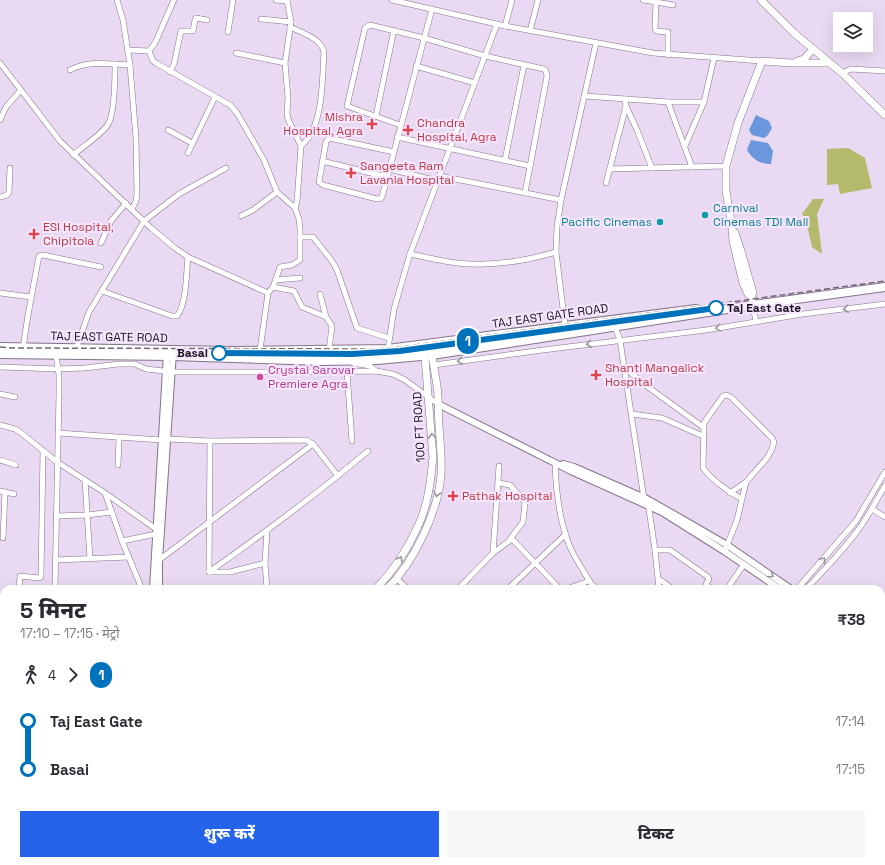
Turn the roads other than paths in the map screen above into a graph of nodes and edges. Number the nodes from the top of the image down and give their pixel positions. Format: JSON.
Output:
{"nodes":[{"id":1,"x":117,"y":0,"type":"edge"},
{"id":2,"x":174,"y":0,"type":"edge"},
{"id":3,"x":233,"y":0,"type":"edge"},
{"id":4,"x":276,"y":0,"type":"edge"},
{"id":5,"x":392,"y":0,"type":"edge"},
{"id":6,"x":512,"y":0,"type":"edge"},
{"id":7,"x":538,"y":0,"type":"edge"},
{"id":8,"x":643,"y":0,"type":"edge"},
{"id":9,"x":761,"y":0,"type":"edge"},
{"id":10,"x":287,"y":1,"type":"edge"},
{"id":11,"x":656,"y":2,"type":"junction"},
{"id":12,"x":673,"y":5,"type":"dead end"},
{"id":13,"x":432,"y":8,"type":"junction"},
{"id":14,"x":261,"y":19,"type":"dead end"},
{"id":15,"x":207,"y":20,"type":"dead end"},
{"id":16,"x":291,"y":24,"type":"junction"},
{"id":17,"x":497,"y":24,"type":"junction"},
{"id":18,"x":505,"y":26,"type":"junction"},
{"id":19,"x":394,"y":30,"type":"junction"},
{"id":20,"x":530,"y":31,"type":"junction"},
{"id":21,"x":228,"y":32,"type":"dead end"},
{"id":22,"x":424,"y":38,"type":"junction"},
{"id":23,"x":596,"y":43,"type":"junction"},
{"id":24,"x":813,"y":49,"type":"junction"},
{"id":25,"x":128,"y":50,"type":"junction"},
{"id":26,"x":148,"y":50,"type":"junction"},
{"id":27,"x":236,"y":53,"type":"dead end"},
{"id":28,"x":668,"y":55,"type":"junction"},
{"id":29,"x":485,"y":56,"type":"junction"},
{"id":30,"x":714,"y":58,"type":"junction"},
{"id":31,"x":762,"y":61,"type":"junction"},
{"id":32,"x":0,"y":63,"type":"edge"},
{"id":33,"x":285,"y":63,"type":"junction"},
{"id":34,"x":791,"y":63,"type":"junction"},
{"id":35,"x":830,"y":63,"type":"junction"},
{"id":36,"x":115,"y":64,"type":"junction"},
{"id":37,"x":130,"y":65,"type":"junction"},
{"id":38,"x":524,"y":65,"type":"junction"},
{"id":39,"x":416,"y":66,"type":"junction"},
{"id":40,"x":70,"y":70,"type":"dead end"},
{"id":41,"x":885,"y":71,"type":"edge"},
{"id":42,"x":170,"y":72,"type":"junction"},
{"id":43,"x":842,"y":73,"type":"junction"},
{"id":44,"x":475,"y":83,"type":"junction"},
{"id":45,"x":21,"y":90,"type":"junction"},
{"id":46,"x":584,"y":96,"type":"junction"},
{"id":47,"x":215,"y":97,"type":"junction"},
{"id":48,"x":625,"y":99,"type":"junction"},
{"id":49,"x":668,"y":102,"type":"junction"},
{"id":50,"x":704,"y":102,"type":"junction"},
{"id":51,"x":626,"y":106,"type":"junction"},
{"id":52,"x":885,"y":115,"type":"edge"},
{"id":53,"x":376,"y":116,"type":"junction"},
{"id":54,"x":0,"y":120,"type":"edge"},
{"id":55,"x":400,"y":125,"type":"junction"},
{"id":56,"x":168,"y":130,"type":"dead end"},
{"id":57,"x":397,"y":137,"type":"junction"},
{"id":58,"x":192,"y":143,"type":"junction"},
{"id":59,"x":301,"y":146,"type":"junction"},
{"id":60,"x":685,"y":146,"type":"junction"},
{"id":61,"x":450,"y":150,"type":"junction"},
{"id":62,"x":394,"y":152,"type":"junction"},
{"id":63,"x":188,"y":153,"type":"dead end"},
{"id":64,"x":74,"y":155,"type":"junction"},
{"id":65,"x":505,"y":160,"type":"junction"},
{"id":66,"x":322,"y":161,"type":"junction"},
{"id":67,"x":530,"y":166,"type":"junction"},
{"id":68,"x":726,"y":166,"type":"junction"},
{"id":69,"x":692,"y":167,"type":"junction"},
{"id":70,"x":10,"y":168,"type":"dead end"},
{"id":71,"x":226,"y":168,"type":"dead end"},
{"id":72,"x":652,"y":168,"type":"junction"},
{"id":73,"x":610,"y":169,"type":"junction"},
{"id":74,"x":389,"y":170,"type":"junction"},
{"id":75,"x":387,"y":177,"type":"junction"},
{"id":76,"x":439,"y":179,"type":"junction"},
{"id":77,"x":606,"y":183,"type":"dead end"},
{"id":78,"x":278,"y":192,"type":"junction"},
{"id":79,"x":525,"y":193,"type":"junction"},
{"id":80,"x":0,"y":197,"type":"edge"},
{"id":81,"x":561,"y":200,"type":"junction"},
{"id":82,"x":126,"y":203,"type":"junction"},
{"id":83,"x":295,"y":208,"type":"junction"},
{"id":84,"x":132,"y":209,"type":"junction"},
{"id":85,"x":241,"y":216,"type":"dead end"},
{"id":86,"x":144,"y":221,"type":"junction"},
{"id":87,"x":300,"y":237,"type":"junction"},
{"id":88,"x":101,"y":243,"type":"dead end"},
{"id":89,"x":556,"y":252,"type":"junction"},
{"id":90,"x":410,"y":254,"type":"junction"},
{"id":91,"x":188,"y":257,"type":"junction"},
{"id":92,"x":101,"y":267,"type":"dead end"},
{"id":93,"x":300,"y":278,"type":"dead end"},
{"id":94,"x":276,"y":280,"type":"junction"},
{"id":95,"x":885,"y":282,"type":"edge"},
{"id":96,"x":273,"y":287,"type":"junction"},
{"id":97,"x":885,"y":288,"type":"edge"},
{"id":98,"x":102,"y":291,"type":"junction"},
{"id":99,"x":268,"y":292,"type":"junction"},
{"id":100,"x":0,"y":293,"type":"edge"},
{"id":101,"x":320,"y":294,"type":"dead end"},
{"id":102,"x":31,"y":297,"type":"junction"},
{"id":103,"x":752,"y":301,"type":"junction"},
{"id":104,"x":885,"y":304,"type":"edge"},
{"id":105,"x":326,"y":317,"type":"junction"},
{"id":106,"x":756,"y":322,"type":"junction"},
{"id":107,"x":565,"y":325,"type":"junction"},
{"id":108,"x":615,"y":327,"type":"junction"},
{"id":109,"x":389,"y":338,"type":"junction"},
{"id":110,"x":620,"y":340,"type":"junction"},
{"id":111,"x":427,"y":344,"type":"junction"},
{"id":112,"x":0,"y":347,"type":"edge"},
{"id":113,"x":24,"y":348,"type":"junction"},
{"id":114,"x":76,"y":349,"type":"junction"},
{"id":115,"x":388,"y":349,"type":"junction"},
{"id":116,"x":260,"y":350,"type":"junction"},
{"id":117,"x":329,"y":350,"type":"junction"},
{"id":118,"x":170,"y":353,"type":"junction"},
{"id":119,"x":0,"y":354,"type":"edge"},
{"id":120,"x":56,"y":355,"type":"junction"},
{"id":121,"x":428,"y":355,"type":"junction"},
{"id":122,"x":322,"y":361,"type":"junction"},
{"id":123,"x":434,"y":365,"type":"junction"},
{"id":124,"x":0,"y":367,"type":"edge"},
{"id":125,"x":625,"y":368,"type":"junction"},
{"id":126,"x":58,"y":369,"type":"junction"},
{"id":127,"x":376,"y":371,"type":"junction"},
{"id":128,"x":169,"y":372,"type":"junction"},
{"id":129,"x":347,"y":372,"type":"junction"},
{"id":130,"x":0,"y":394,"type":"edge"},
{"id":131,"x":428,"y":396,"type":"junction"},
{"id":132,"x":15,"y":397,"type":"dead end"},
{"id":133,"x":438,"y":404,"type":"junction"},
{"id":134,"x":632,"y":414,"type":"junction"},
{"id":135,"x":0,"y":425,"type":"edge"},
{"id":136,"x":703,"y":427,"type":"junction"},
{"id":137,"x":58,"y":433,"type":"junction"},
{"id":138,"x":703,"y":436,"type":"junction"},
{"id":139,"x":119,"y":438,"type":"junction"},
{"id":140,"x":165,"y":439,"type":"junction"},
{"id":141,"x":210,"y":441,"type":"junction"},
{"id":142,"x":352,"y":441,"type":"dead end"},
{"id":143,"x":313,"y":444,"type":"junction"},
{"id":144,"x":43,"y":451,"type":"junction"},
{"id":145,"x":368,"y":451,"type":"dead end"},
{"id":146,"x":0,"y":460,"type":"edge"},
{"id":147,"x":57,"y":462,"type":"junction"},
{"id":148,"x":555,"y":463,"type":"junction"},
{"id":149,"x":16,"y":465,"type":"dead end"},
{"id":150,"x":118,"y":465,"type":"dead end"},
{"id":151,"x":499,"y":466,"type":"dead end"},
{"id":152,"x":885,"y":472,"type":"edge"},
{"id":153,"x":338,"y":476,"type":"junction"},
{"id":154,"x":85,"y":480,"type":"junction"},
{"id":155,"x":746,"y":482,"type":"junction"},
{"id":156,"x":498,"y":483,"type":"junction"},
{"id":157,"x":885,"y":486,"type":"edge"},
{"id":158,"x":3,"y":492,"type":"edge"},
{"id":159,"x":105,"y":493,"type":"junction"},
{"id":160,"x":730,"y":493,"type":"junction"},
{"id":161,"x":14,"y":494,"type":"dead end"},
{"id":162,"x":742,"y":499,"type":"junction"},
{"id":163,"x":646,"y":502,"type":"junction"},
{"id":164,"x":872,"y":509,"type":"junction"},
{"id":165,"x":112,"y":512,"type":"junction"},
{"id":166,"x":87,"y":515,"type":"junction"},
{"id":167,"x":56,"y":516,"type":"junction"},
{"id":168,"x":885,"y":517,"type":"edge"},
{"id":169,"x":208,"y":523,"type":"junction"},
{"id":170,"x":267,"y":531,"type":"junction"},
{"id":171,"x":156,"y":532,"type":"junction"},
{"id":172,"x":566,"y":534,"type":"junction"},
{"id":173,"x":3,"y":538,"type":"dead end"},
{"id":174,"x":510,"y":539,"type":"junction"},
{"id":175,"x":122,"y":540,"type":"junction"},
{"id":176,"x":726,"y":548,"type":"junction"},
{"id":177,"x":655,"y":550,"type":"junction"},
{"id":178,"x":493,"y":553,"type":"junction"},
{"id":179,"x":129,"y":557,"type":"junction"},
{"id":180,"x":90,"y":559,"type":"junction"},
{"id":181,"x":55,"y":560,"type":"junction"},
{"id":182,"x":159,"y":560,"type":"junction"},
{"id":183,"x":265,"y":563,"type":"junction"},
{"id":184,"x":536,"y":563,"type":"junction"},
{"id":185,"x":742,"y":568,"type":"dead end"},
{"id":186,"x":208,"y":572,"type":"junction"},
{"id":187,"x":397,"y":579,"type":"junction"},
{"id":188,"x":658,"y":579,"type":"junction"},
{"id":189,"x":19,"y":585,"type":"edge"},
{"id":190,"x":55,"y":585,"type":"edge"},
{"id":191,"x":140,"y":585,"type":"edge"},
{"id":192,"x":155,"y":585,"type":"edge"},
{"id":193,"x":156,"y":585,"type":"edge"},
{"id":194,"x":267,"y":585,"type":"edge"},
{"id":195,"x":380,"y":585,"type":"edge"},
{"id":196,"x":391,"y":585,"type":"edge"},
{"id":197,"x":404,"y":585,"type":"edge"},
{"id":198,"x":462,"y":585,"type":"edge"},
{"id":199,"x":512,"y":585,"type":"edge"},
{"id":200,"x":556,"y":585,"type":"edge"},
{"id":201,"x":591,"y":585,"type":"edge"},
{"id":202,"x":659,"y":585,"type":"edge"},
{"id":203,"x":667,"y":585,"type":"edge"},
{"id":204,"x":707,"y":585,"type":"edge"},
{"id":205,"x":730,"y":585,"type":"edge"},
{"id":206,"x":775,"y":585,"type":"edge"},
{"id":207,"x":785,"y":585,"type":"edge"},
{"id":208,"x":801,"y":585,"type":"edge"},
{"id":209,"x":810,"y":585,"type":"edge"}],
"edges":[{"from":1,"to":25,"type":"street"},
{"from":2,"to":26,"type":"street"},
{"from":3,"to":21,"type":"street"},
{"from":4,"to":10,"type":"street"},
{"from":5,"to":13,"type":"street"},
{"from":6,"to":18,"type":"street"},
{"from":7,"to":20,"type":"street"},
{"from":8,"to":11,"type":"street"},
{"from":9,"to":24,"type":"main road"},
{"from":10,"to":16,"type":"street"},
{"from":11,"to":12,"type":"street"},
{"from":11,"to":28,"type":"street"},
{"from":13,"to":17,"type":"street"},
{"from":13,"to":22,"type":"street"},
{"from":14,"to":16,"type":"street"},
{"from":15,"to":42,"type":"street"},
{"from":16,"to":33,"type":"street"},
{"from":16,"to":59,"type":"street"},
{"from":17,"to":18,"type":"street"},
{"from":17,"to":29,"type":"street"},
{"from":18,"to":20,"type":"street"},
{"from":19,"to":22,"type":"street"},
{"from":19,"to":53,"type":"street"},
{"from":19,"to":53,"type":"street"},
{"from":20,"to":23,"type":"street"},
{"from":22,"to":29,"type":"street"},
{"from":22,"to":39,"type":"street"},
{"from":23,"to":28,"type":"street"},
{"from":23,"to":46,"type":"street"},
{"from":24,"to":34,"type":"main road"},
{"from":24,"to":35,"type":"main road"},
{"from":25,"to":26,"type":"street"},
{"from":25,"to":37,"type":"street"},
{"from":26,"to":42,"type":"street"},
{"from":27,"to":33,"type":"street"},
{"from":28,"to":30,"type":"street"},
{"from":29,"to":38,"type":"street"},
{"from":29,"to":44,"type":"street"},
{"from":30,"to":31,"type":"street"},
{"from":30,"to":50,"type":"street"},
{"from":31,"to":34,"type":"main road"},
{"from":31,"to":68,"type":"main road"},
{"from":32,"to":45,"type":"street"},
{"from":33,"to":59,"type":"street"},
{"from":34,"to":35,"type":"main road"},
{"from":35,"to":43,"type":"main road"},
{"from":36,"to":37,"type":"street"},
{"from":36,"to":40,"type":"street"},
{"from":36,"to":64,"type":"street"},
{"from":37,"to":84,"type":"street"},
{"from":38,"to":65,"type":"street"},
{"from":38,"to":67,"type":"street"},
{"from":39,"to":44,"type":"street"},
{"from":39,"to":55,"type":"street"},
{"from":41,"to":43,"type":"street"},
{"from":42,"to":47,"type":"street"},
{"from":43,"to":52,"type":"main road"},
{"from":44,"to":61,"type":"street"},
{"from":45,"to":54,"type":"street"},
{"from":45,"to":64,"type":"street"},
{"from":46,"to":48,"type":"street"},
{"from":46,"to":81,"type":"street"},
{"from":47,"to":58,"type":"street"},
{"from":47,"to":78,"type":"street"},
{"from":48,"to":49,"type":"street"},
{"from":48,"to":51,"type":"street"},
{"from":49,"to":50,"type":"street"},
{"from":49,"to":60,"type":"street"},
{"from":50,"to":60,"type":"street"},
{"from":51,"to":72,"type":"street"},
{"from":51,"to":73,"type":"street"},
{"from":53,"to":55,"type":"street"},
{"from":55,"to":57,"type":"street"},
{"from":56,"to":58,"type":"street"},
{"from":57,"to":61,"type":"street"},
{"from":57,"to":62,"type":"street"},
{"from":58,"to":63,"type":"street"},
{"from":59,"to":83,"type":"street"},
{"from":60,"to":69,"type":"street"},
{"from":61,"to":65,"type":"street"},
{"from":61,"to":76,"type":"street"},
{"from":62,"to":66,"type":"street"},
{"from":62,"to":74,"type":"street"},
{"from":64,"to":82,"type":"street"},
{"from":65,"to":67,"type":"street"},
{"from":66,"to":75,"type":"street"},
{"from":66,"to":75,"type":"street"},
{"from":67,"to":79,"type":"street"},
{"from":68,"to":69,"type":"street"},
{"from":68,"to":103,"type":"main road"},
{"from":69,"to":72,"type":"street"},
{"from":70,"to":80,"type":"street"},
{"from":71,"to":86,"type":"street"},
{"from":72,"to":73,"type":"street"},
{"from":73,"to":77,"type":"street"},
{"from":74,"to":75,"type":"street"},
{"from":74,"to":76,"type":"street"},
{"from":76,"to":79,"type":"street"},
{"from":76,"to":90,"type":"street"},
{"from":78,"to":83,"type":"street"},
{"from":78,"to":85,"type":"street"},
{"from":79,"to":81,"type":"street"},
{"from":81,"to":89,"type":"street"},
{"from":82,"to":84,"type":"street"},
{"from":82,"to":88,"type":"street"},
{"from":83,"to":87,"type":"street"},
{"from":84,"to":86,"type":"street"},
{"from":86,"to":91,"type":"street"},
{"from":86,"to":98,"type":"street"},
{"from":87,"to":94,"type":"street"},
{"from":87,"to":109,"type":"street"},
{"from":89,"to":90,"type":"street"},
{"from":89,"to":107,"type":"street"},
{"from":90,"to":109,"type":"street"},
{"from":91,"to":98,"type":"street"},
{"from":91,"to":99,"type":"street"},
{"from":92,"to":102,"type":"street"},
{"from":93,"to":94,"type":"street"},
{"from":94,"to":96,"type":"street"},
{"from":95,"to":103,"type":"main road","name":"TAJ EAST GATE ROAD"},
{"from":96,"to":99,"type":"street"},
{"from":96,"to":105,"type":"street"},
{"from":97,"to":103,"type":"main road"},
{"from":98,"to":114,"type":"street"},
{"from":99,"to":116,"type":"street"},
{"from":100,"to":102,"type":"street"},
{"from":101,"to":105,"type":"street"},
{"from":102,"to":113,"type":"street"},
{"from":103,"to":106,"type":"street"},
{"from":103,"to":107,"type":"main road","name":"TAJ EAST GATE ROAD"},
{"from":103,"to":108,"type":"main road"},
{"from":104,"to":106,"type":"street","one_way":true},
{"from":105,"to":117,"type":"street"},
{"from":106,"to":110,"type":"street","one_way":true},
{"from":107,"to":111,"type":"main road","name":"TAJ EAST GATE ROAD"},
{"from":108,"to":110,"type":"street"},
{"from":108,"to":121,"type":"main road"},
{"from":109,"to":115,"type":"street"},
{"from":110,"to":123,"type":"street","one_way":true},
{"from":110,"to":125,"type":"street"},
{"from":111,"to":115,"type":"main road","name":"TAJ EAST GATE ROAD"},
{"from":111,"to":121,"type":"main road","name":"100 FT ROAD"},
{"from":112,"to":113,"type":"main road","name":"TAJ EAST GATE ROAD"},
{"from":113,"to":114,"type":"main road","name":"TAJ EAST GATE ROAD"},
{"from":114,"to":118,"type":"main road","name":"TAJ EAST GATE ROAD"},
{"from":115,"to":117,"type":"main road","name":"TAJ EAST GATE ROAD"},
{"from":116,"to":117,"type":"main road","name":"TAJ EAST GATE ROAD"},
{"from":116,"to":118,"type":"main road","name":"TAJ EAST GATE ROAD"},
{"from":118,"to":120,"type":"main road"},
{"from":118,"to":122,"type":"main road"},
{"from":118,"to":128,"type":"street"},
{"from":119,"to":120,"type":"main road"},
{"from":120,"to":126,"type":"street"},
{"from":121,"to":122,"type":"main road"},
{"from":121,"to":123,"type":"main road","name":"100 FT ROAD"},
{"from":121,"to":131,"type":"main road","name":"100 FT ROAD"},
{"from":122,"to":127,"type":"street"},
{"from":123,"to":133,"type":"main road","name":"100 FT ROAD"},
{"from":124,"to":126,"type":"street"},
{"from":125,"to":134,"type":"street"},
{"from":125,"to":136,"type":"street"},
{"from":126,"to":128,"type":"street"},
{"from":126,"to":137,"type":"street"},
{"from":127,"to":129,"type":"street"},
{"from":127,"to":131,"type":"street"},
{"from":128,"to":129,"type":"street"},
{"from":128,"to":140,"type":"street"},
{"from":129,"to":142,"type":"street"},
{"from":130,"to":132,"type":"street"},
{"from":131,"to":133,"type":"street"},
{"from":195,"to":131,"type":"main road","name":"100 FT ROAD","one_way":true},
{"from":133,"to":148,"type":"street"},
{"from":133,"to":187,"type":"main road","name":"100 FT ROAD","one_way":true},
{"from":134,"to":138,"type":"street"},
{"from":134,"to":163,"type":"street"},
{"from":135,"to":144,"type":"street"},
{"from":136,"to":138,"type":"street"},
{"from":136,"to":155,"type":"street"},
{"from":137,"to":139,"type":"street"},
{"from":137,"to":147,"type":"street"},
{"from":138,"to":160,"type":"street"},
{"from":139,"to":140,"type":"street"},
{"from":139,"to":150,"type":"street"},
{"from":140,"to":141,"type":"street"},
{"from":140,"to":171,"type":"street"},
{"from":140,"to":182,"type":"street"},
{"from":141,"to":143,"type":"street"},
{"from":141,"to":169,"type":"street"},
{"from":143,"to":153,"type":"street"},
{"from":143,"to":169,"type":"street"},
{"from":144,"to":147,"type":"street"},
{"from":144,"to":189,"type":"street"},
{"from":145,"to":153,"type":"street"},
{"from":146,"to":149,"type":"street"},
{"from":147,"to":154,"type":"street"},
{"from":147,"to":167,"type":"street"},
{"from":148,"to":163,"type":"street"},
{"from":148,"to":172,"type":"street"},
{"from":151,"to":156,"type":"street"},
{"from":208,"to":152,"type":"street","one_way":true},
{"from":153,"to":170,"type":"street"},
{"from":154,"to":159,"type":"street"},
{"from":154,"to":166,"type":"street"},
{"from":155,"to":160,"type":"street"},
{"from":155,"to":162,"type":"street"},
{"from":156,"to":174,"type":"street"},
{"from":156,"to":178,"type":"street"},
{"from":157,"to":164,"type":"street"},
{"from":158,"to":161,"type":"street"},
{"from":158,"to":173,"type":"street"},
{"from":159,"to":165,"type":"street"},
{"from":159,"to":171,"type":"street"},
{"from":160,"to":162,"type":"street"},
{"from":162,"to":176,"type":"street"},
{"from":163,"to":176,"type":"street"},
{"from":163,"to":177,"type":"street"},
{"from":164,"to":168,"type":"street"},
{"from":164,"to":209,"type":"street"},
{"from":165,"to":166,"type":"street"},
{"from":165,"to":175,"type":"street"},
{"from":166,"to":167,"type":"street"},
{"from":166,"to":180,"type":"street"},
{"from":167,"to":181,"type":"street"},
{"from":169,"to":182,"type":"street"},
{"from":169,"to":186,"type":"street"},
{"from":170,"to":183,"type":"street"},
{"from":170,"to":186,"type":"street"},
{"from":171,"to":175,"type":"street"},
{"from":171,"to":192,"type":"street"},
{"from":172,"to":184,"type":"street"},
{"from":172,"to":201,"type":"street"},
{"from":174,"to":178,"type":"street"},
{"from":174,"to":184,"type":"street"},
{"from":175,"to":179,"type":"street"},
{"from":176,"to":206,"type":"street"},
{"from":176,"to":207,"type":"street","one_way":true},
{"from":177,"to":188,"type":"street"},
{"from":177,"to":204,"type":"street"},
{"from":178,"to":198,"type":"street"},
{"from":179,"to":180,"type":"street"},
{"from":179,"to":191,"type":"street"},
{"from":180,"to":181,"type":"street"},
{"from":181,"to":190,"type":"street"},
{"from":182,"to":193,"type":"street"},
{"from":183,"to":186,"type":"street"},
{"from":183,"to":194,"type":"street"},
{"from":184,"to":199,"type":"street"},
{"from":184,"to":200,"type":"street"},
{"from":185,"to":205,"type":"street"},
{"from":187,"to":196,"type":"main road","name":"100 FT ROAD"},
{"from":187,"to":197,"type":"street"},
{"from":188,"to":202,"type":"street"},
{"from":188,"to":203,"type":"street"}]}
